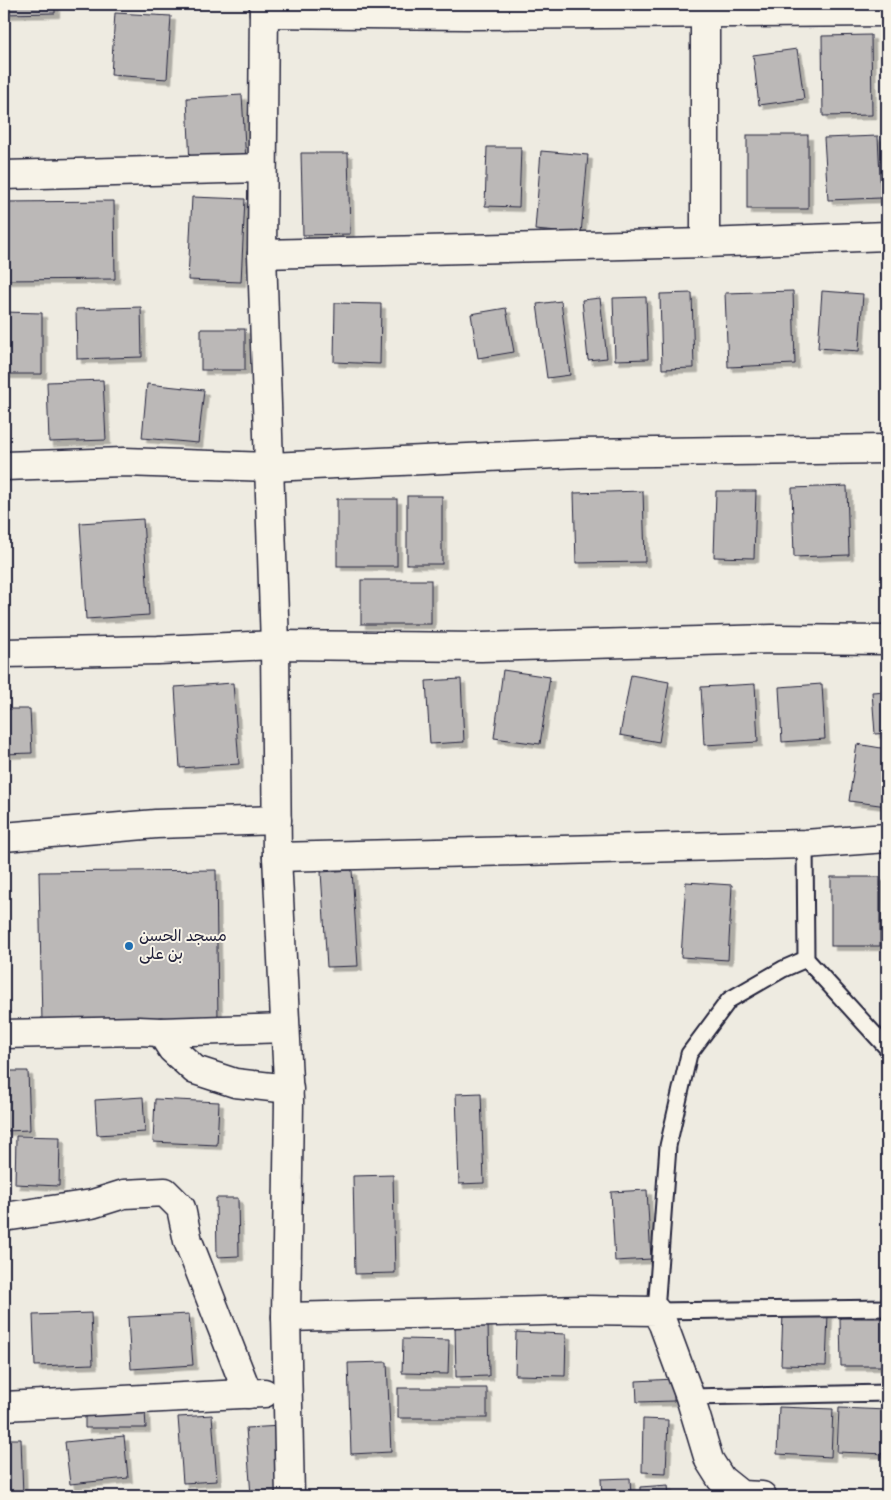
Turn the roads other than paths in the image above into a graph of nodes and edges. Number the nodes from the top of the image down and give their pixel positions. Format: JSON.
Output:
{"nodes":[{"id":1,"x":264,"y":8,"type":"edge"},
{"id":2,"x":887,"y":12,"type":"edge"},
{"id":3,"x":705,"y":14,"type":"junction"},
{"id":4,"x":262,"y":168,"type":"junction"},
{"id":5,"x":4,"y":175,"type":"edge"},
{"id":6,"x":887,"y":236,"type":"edge"},
{"id":7,"x":705,"y":243,"type":"junction"},
{"id":8,"x":262,"y":254,"type":"junction"},
{"id":9,"x":887,"y":450,"type":"edge"},
{"id":10,"x":4,"y":466,"type":"edge"},
{"id":11,"x":270,"y":467,"type":"junction"},
{"id":12,"x":887,"y":640,"type":"edge"},
{"id":13,"x":275,"y":645,"type":"junction"},
{"id":14,"x":4,"y":653,"type":"edge"},
{"id":15,"x":277,"y":820,"type":"junction"},
{"id":16,"x":4,"y":837,"type":"edge"},
{"id":17,"x":887,"y":838,"type":"edge"},
{"id":18,"x":805,"y":844,"type":"junction"},
{"id":19,"x":277,"y":856,"type":"junction"},
{"id":20,"x":806,"y":959,"type":"junction"},
{"id":21,"x":285,"y":1028,"type":"junction"},
{"id":22,"x":161,"y":1032,"type":"junction"},
{"id":23,"x":4,"y":1034,"type":"edge"},
{"id":24,"x":887,"y":1048,"type":"edge"},
{"id":25,"x":289,"y":1089,"type":"junction"},
{"id":26,"x":4,"y":1217,"type":"edge"},
{"id":27,"x":887,"y":1308,"type":"edge"},
{"id":28,"x":656,"y":1311,"type":"junction"},
{"id":29,"x":286,"y":1318,"type":"junction"},
{"id":30,"x":287,"y":1392,"type":"junction"},
{"id":31,"x":887,"y":1392,"type":"edge"},
{"id":32,"x":248,"y":1394,"type":"junction"},
{"id":33,"x":690,"y":1397,"type":"junction"},
{"id":34,"x":4,"y":1406,"type":"edge"},
{"id":35,"x":290,"y":1496,"type":"edge"},
{"id":36,"x":762,"y":1496,"type":"edge"}],
"edges":[{"from":1,"to":3,"type":"street"},
{"from":1,"to":4,"type":"street"},
{"from":2,"to":3,"type":"street"},
{"from":3,"to":7,"type":"street"},
{"from":4,"to":5,"type":"street"},
{"from":4,"to":8,"type":"street"},
{"from":6,"to":7,"type":"street"},
{"from":7,"to":8,"type":"street"},
{"from":8,"to":11,"type":"street"},
{"from":9,"to":11,"type":"street"},
{"from":10,"to":11,"type":"street"},
{"from":11,"to":13,"type":"street"},
{"from":12,"to":13,"type":"street"},
{"from":13,"to":14,"type":"street"},
{"from":13,"to":15,"type":"street"},
{"from":15,"to":16,"type":"street"},
{"from":15,"to":19,"type":"street"},
{"from":17,"to":18,"type":"street"},
{"from":18,"to":19,"type":"street"},
{"from":18,"to":20,"type":"lane"},
{"from":19,"to":21,"type":"street"},
{"from":20,"to":24,"type":"lane"},
{"from":20,"to":28,"type":"lane"},
{"from":21,"to":22,"type":"street"},
{"from":21,"to":25,"type":"street"},
{"from":22,"to":23,"type":"street"},
{"from":22,"to":25,"type":"street"},
{"from":25,"to":29,"type":"street"},
{"from":26,"to":32,"type":"street"},
{"from":27,"to":28,"type":"lane"},
{"from":28,"to":29,"type":"street"},
{"from":28,"to":33,"type":"street"},
{"from":29,"to":30,"type":"street"},
{"from":30,"to":32,"type":"street"},
{"from":30,"to":35,"type":"street"},
{"from":31,"to":33,"type":"lane"},
{"from":32,"to":34,"type":"street"},
{"from":33,"to":36,"type":"street"}]}
